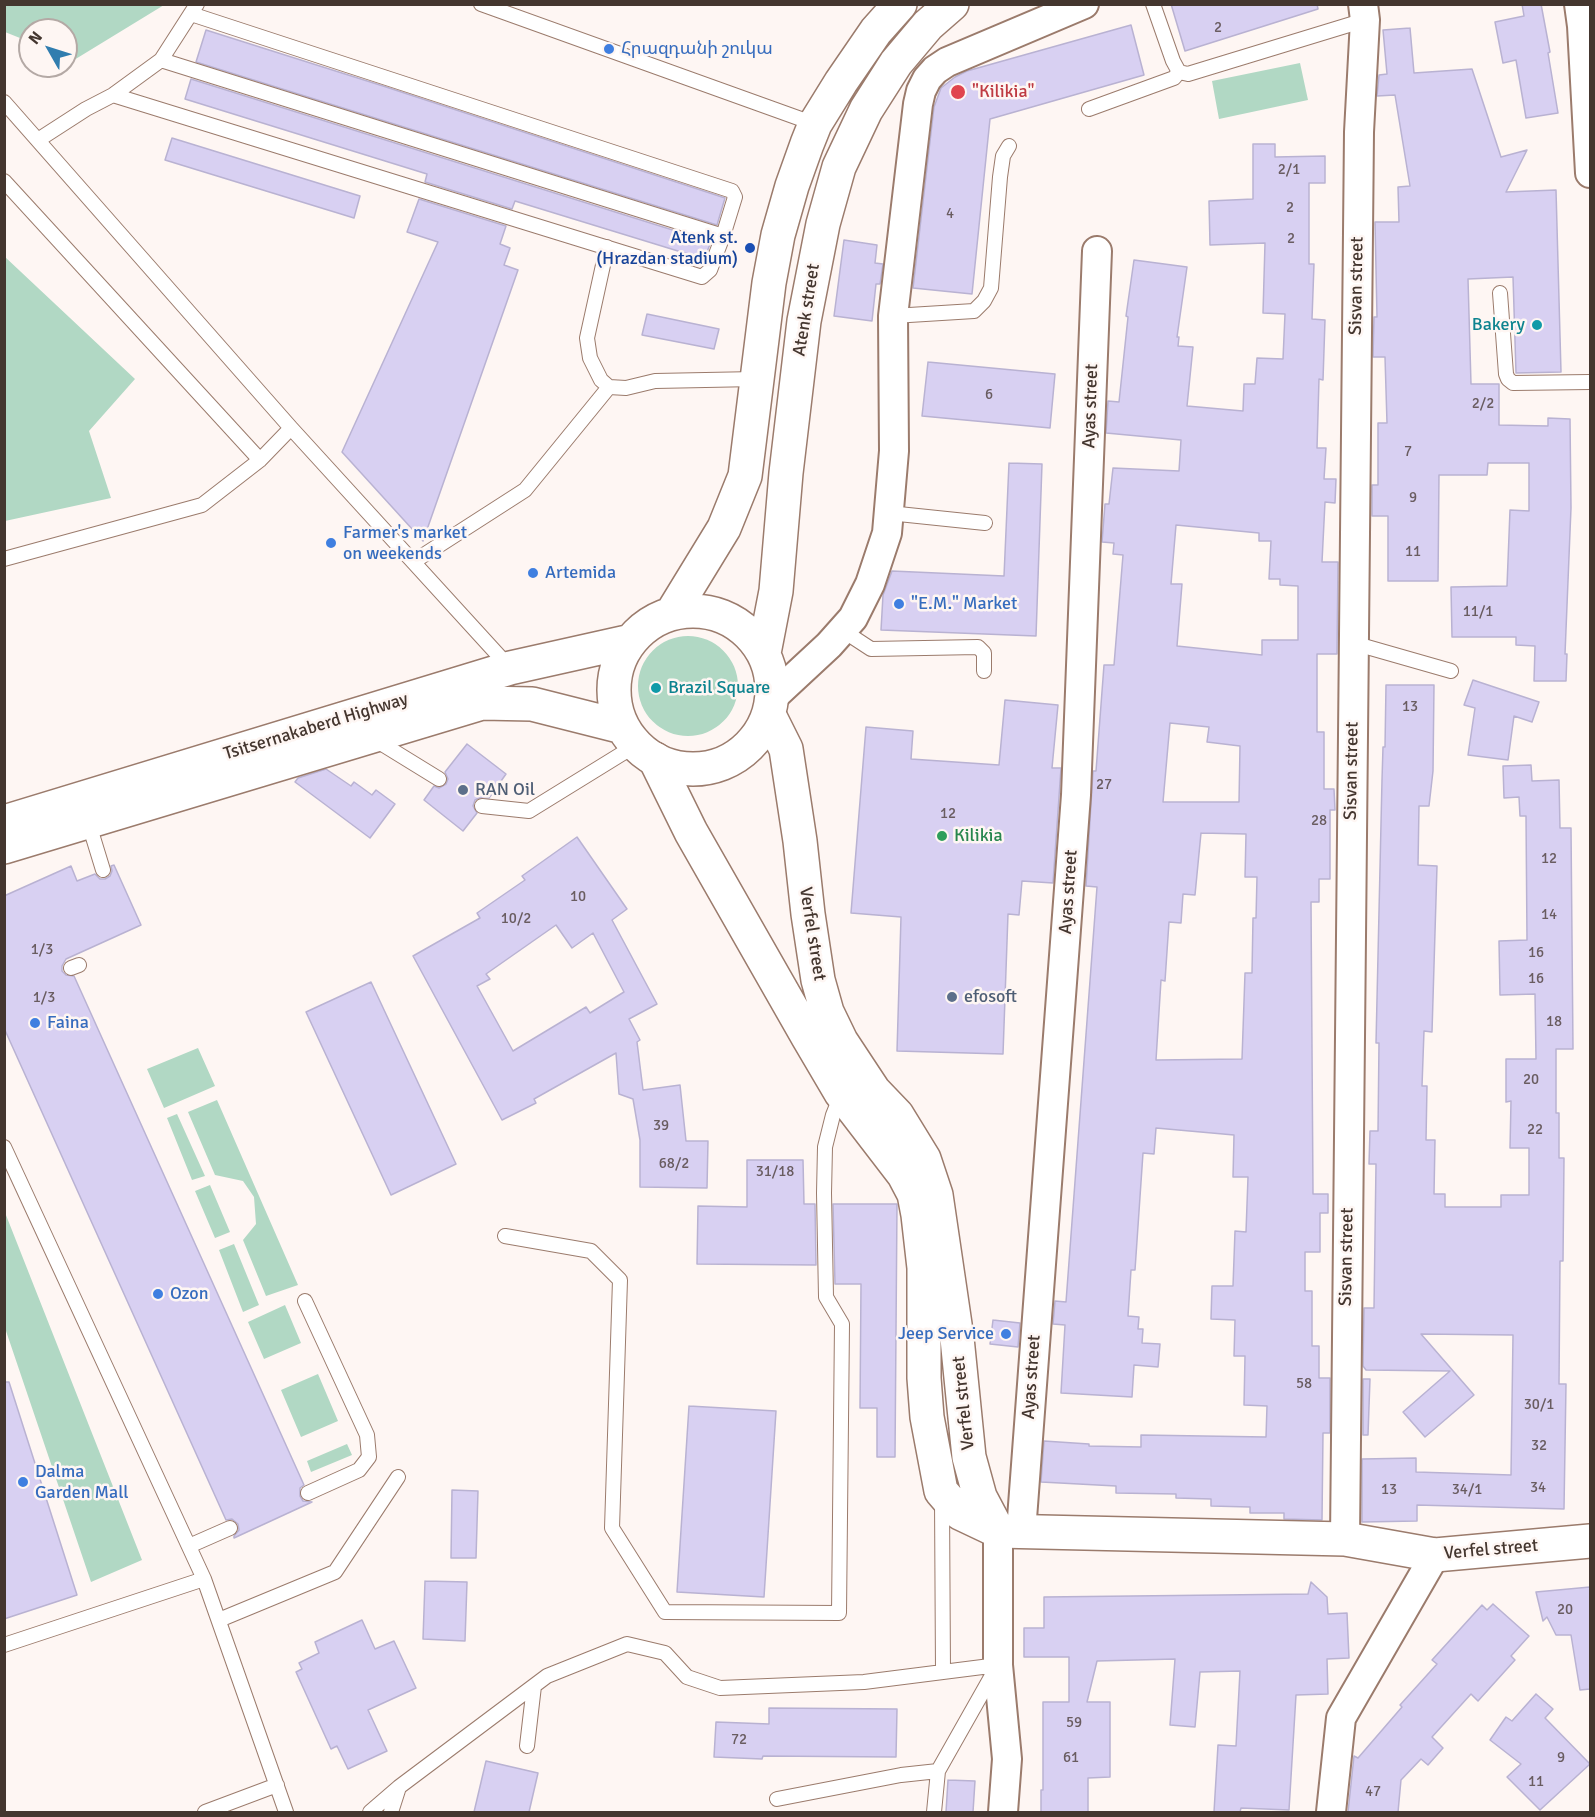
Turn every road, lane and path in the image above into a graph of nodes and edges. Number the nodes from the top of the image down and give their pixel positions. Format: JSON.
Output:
{"nodes":[{"id":1,"x":481,"y":4,"type":"edge"},
{"id":2,"x":900,"y":4,"type":"edge"},
{"id":3,"x":952,"y":4,"type":"edge"},
{"id":4,"x":1084,"y":4,"type":"edge"},
{"id":5,"x":1153,"y":4,"type":"edge"},
{"id":6,"x":1579,"y":4,"type":"edge"},
{"id":7,"x":194,"y":9,"type":"edge"},
{"id":8,"x":1364,"y":12,"type":"edge"},
{"id":9,"x":161,"y":60,"type":"junction"},
{"id":10,"x":1179,"y":72,"type":"junction"},
{"id":11,"x":113,"y":95,"type":"junction"},
{"id":12,"x":4,"y":102,"type":"edge"},
{"id":13,"x":1089,"y":109,"type":"dead end"},
{"id":14,"x":815,"y":124,"type":"junction"},
{"id":15,"x":38,"y":140,"type":"junction"},
{"id":16,"x":1009,"y":146,"type":"dead end"},
{"id":17,"x":1590,"y":173,"type":"edge"},
{"id":18,"x":4,"y":181,"type":"edge"},
{"id":19,"x":723,"y":236,"type":"junction"},
{"id":20,"x":607,"y":247,"type":"junction"},
{"id":21,"x":1097,"y":251,"type":"dead end"},
{"id":22,"x":1500,"y":293,"type":"dead end"},
{"id":23,"x":893,"y":316,"type":"junction"},
{"id":24,"x":756,"y":379,"type":"junction"},
{"id":25,"x":1590,"y":382,"type":"edge"},
{"id":26,"x":609,"y":387,"type":"junction"},
{"id":27,"x":291,"y":428,"type":"junction"},
{"id":28,"x":260,"y":460,"type":"junction"},
{"id":29,"x":889,"y":513,"type":"junction"},
{"id":30,"x":985,"y":523,"type":"dead end"},
{"id":31,"x":4,"y":559,"type":"edge"},
{"id":32,"x":413,"y":562,"type":"junction"},
{"id":33,"x":672,"y":613,"type":"junction"},
{"id":34,"x":842,"y":630,"type":"junction"},
{"id":35,"x":630,"y":641,"type":"junction"},
{"id":36,"x":1353,"y":643,"type":"junction"},
{"id":37,"x":764,"y":653,"type":"junction"},
{"id":38,"x":510,"y":668,"type":"junction"},
{"id":39,"x":984,"y":671,"type":"dead end"},
{"id":40,"x":1451,"y":671,"type":"dead end"},
{"id":41,"x":771,"y":706,"type":"junction"},
{"id":42,"x":370,"y":736,"type":"junction"},
{"id":43,"x":638,"y":744,"type":"junction"},
{"id":44,"x":439,"y":779,"type":"dead end"},
{"id":45,"x":482,"y":806,"type":"dead end"},
{"id":46,"x":88,"y":821,"type":"junction"},
{"id":47,"x":4,"y":822,"type":"edge"},
{"id":48,"x":4,"y":847,"type":"edge"},
{"id":49,"x":103,"y":870,"type":"dead end"},
{"id":50,"x":841,"y":1093,"type":"junction"},
{"id":51,"x":4,"y":1147,"type":"edge"},
{"id":52,"x":505,"y":1236,"type":"dead end"},
{"id":53,"x":305,"y":1301,"type":"dead end"},
{"id":54,"x":398,"y":1476,"type":"dead end"},
{"id":55,"x":308,"y":1493,"type":"dead end"},
{"id":56,"x":942,"y":1503,"type":"junction"},
{"id":57,"x":230,"y":1528,"type":"dead end"},
{"id":58,"x":1009,"y":1532,"type":"junction"},
{"id":59,"x":1345,"y":1539,"type":"junction"},
{"id":60,"x":1590,"y":1541,"type":"edge"},
{"id":61,"x":189,"y":1546,"type":"junction"},
{"id":62,"x":1436,"y":1555,"type":"junction"},
{"id":63,"x":204,"y":1579,"type":"junction"},
{"id":64,"x":219,"y":1620,"type":"junction"},
{"id":65,"x":4,"y":1645,"type":"edge"},
{"id":66,"x":998,"y":1665,"type":"junction"},
{"id":67,"x":944,"y":1672,"type":"junction"},
{"id":68,"x":534,"y":1686,"type":"junction"},
{"id":69,"x":527,"y":1746,"type":"dead end"},
{"id":70,"x":938,"y":1771,"type":"junction"},
{"id":71,"x":277,"y":1785,"type":"junction"},
{"id":72,"x":399,"y":1788,"type":"junction"},
{"id":73,"x":777,"y":1799,"type":"dead end"},
{"id":74,"x":205,"y":1812,"type":"edge"},
{"id":75,"x":286,"y":1812,"type":"edge"},
{"id":76,"x":370,"y":1812,"type":"edge"},
{"id":77,"x":392,"y":1812,"type":"edge"},
{"id":78,"x":934,"y":1812,"type":"edge"},
{"id":79,"x":1004,"y":1812,"type":"edge"},
{"id":80,"x":1331,"y":1812,"type":"edge"}],
"edges":[{"from":1,"to":14,"type":"lane"},
{"from":2,"to":14,"type":"main road"},
{"from":3,"to":37,"type":"main road","name":"Atenk street"},
{"from":4,"to":23,"type":"street"},
{"from":5,"to":10,"type":"lane"},
{"from":6,"to":17,"type":"street"},
{"from":7,"to":9,"type":"lane"},
{"from":7,"to":19,"type":"lane"},
{"from":8,"to":10,"type":"lane"},
{"from":8,"to":36,"type":"street","name":"Sisvan street"},
{"from":9,"to":11,"type":"lane"},
{"from":9,"to":19,"type":"lane"},
{"from":10,"to":13,"type":"lane"},
{"from":11,"to":15,"type":"lane"},
{"from":11,"to":20,"type":"lane"},
{"from":12,"to":15,"type":"lane"},
{"from":14,"to":24,"type":"main road"},
{"from":15,"to":27,"type":"lane"},
{"from":16,"to":23,"type":"lane"},
{"from":18,"to":28,"type":"lane"},
{"from":19,"to":20,"type":"lane"},
{"from":20,"to":26,"type":"lane"},
{"from":21,"to":58,"type":"street","name":"Ayas street"},
{"from":22,"to":25,"type":"lane"},
{"from":23,"to":29,"type":"street"},
{"from":24,"to":26,"type":"lane"},
{"from":24,"to":33,"type":"main road"},
{"from":26,"to":32,"type":"lane"},
{"from":27,"to":28,"type":"lane"},
{"from":27,"to":32,"type":"lane"},
{"from":28,"to":31,"type":"lane"},
{"from":29,"to":30,"type":"lane"},
{"from":29,"to":34,"type":"street"},
{"from":32,"to":38,"type":"lane"},
{"from":33,"to":35,"type":"main road"},
{"from":33,"to":37,"type":"main road"},
{"from":34,"to":39,"type":"lane"},
{"from":34,"to":41,"type":"street"},
{"from":35,"to":38,"type":"main road","name":"Tsitsernakaberd Highway"},
{"from":35,"to":43,"type":"main road"},
{"from":36,"to":40,"type":"lane"},
{"from":36,"to":59,"type":"street","name":"Sisvan street"},
{"from":37,"to":41,"type":"main road"},
{"from":38,"to":47,"type":"main road","name":"Tsitsernakaberd Highway"},
{"from":41,"to":43,"type":"main road"},
{"from":41,"to":58,"type":"main road","name":"Verfel street"},
{"from":42,"to":43,"type":"main road","name":"Tsitsernakaberd Highway"},
{"from":42,"to":44,"type":"lane"},
{"from":42,"to":46,"type":"main road","name":"Tsitsernakaberd Highway"},
{"from":43,"to":45,"type":"lane"},
{"from":43,"to":50,"type":"main road"},
{"from":46,"to":48,"type":"main road","name":"Tsitsernakaberd Highway"},
{"from":46,"to":49,"type":"lane"},
{"from":50,"to":52,"type":"lane"},
{"from":50,"to":56,"type":"main road"},
{"from":51,"to":61,"type":"lane"},
{"from":53,"to":55,"type":"lane"},
{"from":54,"to":64,"type":"lane"},
{"from":56,"to":58,"type":"main road"},
{"from":56,"to":67,"type":"lane"},
{"from":57,"to":61,"type":"lane"},
{"from":58,"to":59,"type":"main road","name":"Verfel street"},
{"from":58,"to":66,"type":"street","name":"Ayas street"},
{"from":59,"to":62,"type":"main road","name":"Verfel street"},
{"from":60,"to":62,"type":"main road","name":"Verfel street"},
{"from":61,"to":63,"type":"lane"},
{"from":62,"to":80,"type":"street"},
{"from":63,"to":64,"type":"lane"},
{"from":63,"to":65,"type":"lane"},
{"from":64,"to":71,"type":"lane"},
{"from":66,"to":67,"type":"lane"},
{"from":66,"to":70,"type":"lane"},
{"from":66,"to":79,"type":"street","name":"Ayas street"},
{"from":67,"to":68,"type":"lane"},
{"from":68,"to":69,"type":"lane"},
{"from":68,"to":72,"type":"lane"},
{"from":70,"to":73,"type":"lane"},
{"from":70,"to":78,"type":"lane"},
{"from":71,"to":74,"type":"lane"},
{"from":71,"to":75,"type":"lane"},
{"from":72,"to":76,"type":"lane"},
{"from":72,"to":77,"type":"lane"}]}
